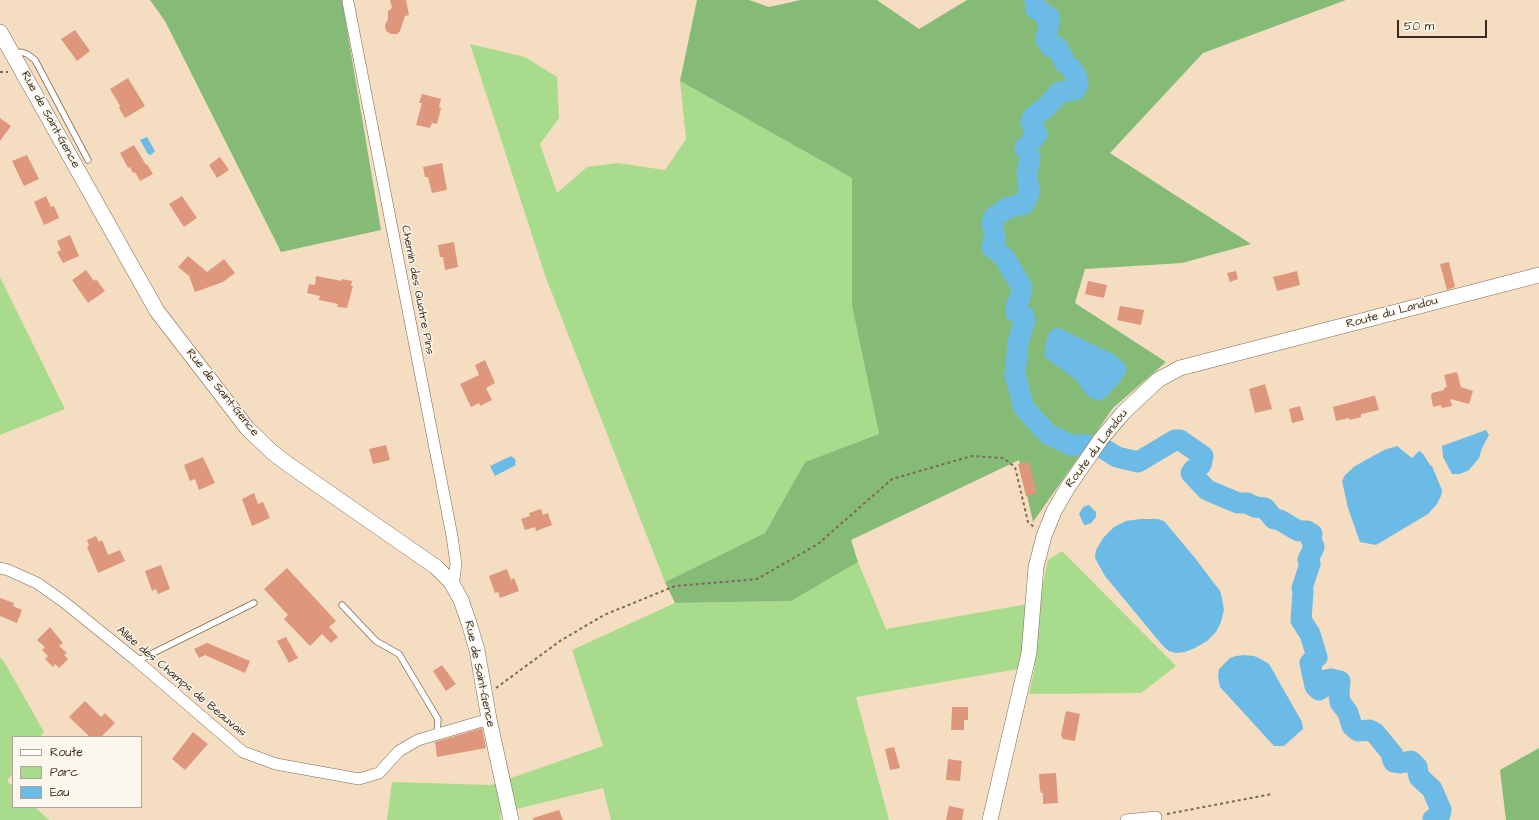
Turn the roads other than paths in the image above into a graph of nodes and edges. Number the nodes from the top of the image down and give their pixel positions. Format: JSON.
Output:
{"nodes":[{"id":1,"x":348,"y":2,"type":"dead end"},
{"id":2,"x":0,"y":32,"type":"edge"},
{"id":3,"x":13,"y":55,"type":"junction"},
{"id":4,"x":88,"y":160,"type":"dead end"},
{"id":5,"x":1539,"y":275,"type":"edge"},
{"id":6,"x":0,"y":568,"type":"edge"},
{"id":7,"x":451,"y":582,"type":"junction"},
{"id":8,"x":254,"y":603,"type":"dead end"},
{"id":9,"x":342,"y":605,"type":"dead end"},
{"id":10,"x":137,"y":662,"type":"junction"},
{"id":11,"x":489,"y":720,"type":"junction"},
{"id":12,"x":437,"y":735,"type":"junction"},
{"id":13,"x":1156,"y":817,"type":"road end"},
{"id":14,"x":511,"y":820,"type":"edge"},
{"id":15,"x":990,"y":820,"type":"edge"},
{"id":16,"x":1126,"y":820,"type":"edge"}],
"edges":[{"from":1,"to":7,"type":"street","name":"Chemin des Quatre Pins"},
{"from":2,"to":3,"type":"street","name":"Rue de Saint-Gence"},
{"from":3,"to":4,"type":"lane"},
{"from":3,"to":7,"type":"street","name":"Rue de Saint-Gence"},
{"from":5,"to":15,"type":"street","name":"Route du Landou"},
{"from":6,"to":10,"type":"street","name":"Allée des Champs de Beauvais"},
{"from":7,"to":11,"type":"street","name":"Rue de Saint-Gence"},
{"from":8,"to":10,"type":"lane"},
{"from":9,"to":12,"type":"lane"},
{"from":10,"to":12,"type":"street","name":"Allée des Champs de Beauvais"},
{"from":11,"to":12,"type":"street","name":"Allée des Champs de Beauvais"},
{"from":11,"to":14,"type":"street","name":"Rue de Saint-Gence"},
{"from":13,"to":16,"type":"street"}]}
